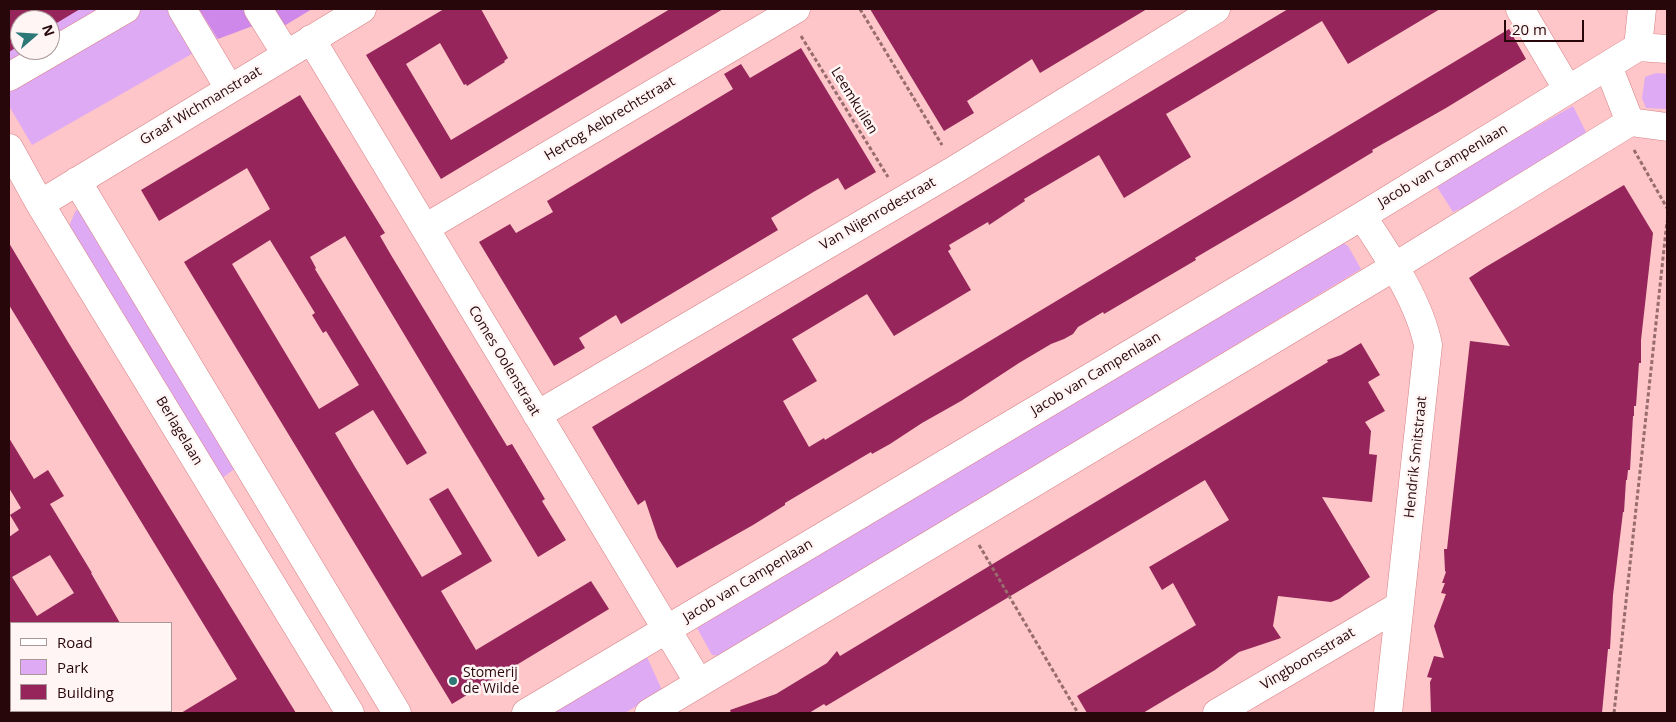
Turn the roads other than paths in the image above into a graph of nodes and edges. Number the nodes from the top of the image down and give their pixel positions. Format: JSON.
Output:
{"nodes":[{"id":1,"x":126,"y":9,"type":"edge"},
{"id":2,"x":182,"y":9,"type":"edge"},
{"id":3,"x":258,"y":9,"type":"edge"},
{"id":4,"x":362,"y":9,"type":"edge"},
{"id":5,"x":1216,"y":9,"type":"edge"},
{"id":6,"x":1520,"y":9,"type":"edge"},
{"id":7,"x":1642,"y":9,"type":"edge"},
{"id":8,"x":792,"y":11,"type":"edge"},
{"id":9,"x":311,"y":39,"type":"junction"},
{"id":10,"x":1638,"y":47,"type":"junction"},
{"id":11,"x":1667,"y":49,"type":"edge"},
{"id":12,"x":286,"y":54,"type":"junction"},
{"id":13,"x":1608,"y":66,"type":"junction"},
{"id":14,"x":9,"y":77,"type":"edge"},
{"id":15,"x":229,"y":88,"type":"junction"},
{"id":16,"x":1568,"y":90,"type":"junction"},
{"id":17,"x":1625,"y":125,"type":"junction"},
{"id":18,"x":1667,"y":127,"type":"edge"},
{"id":19,"x":9,"y":148,"type":"edge"},
{"id":20,"x":77,"y":181,"type":"junction"},
{"id":21,"x":40,"y":204,"type":"junction"},
{"id":22,"x":1362,"y":216,"type":"junction"},
{"id":23,"x":425,"y":228,"type":"junction"},
{"id":24,"x":1394,"y":267,"type":"junction"},
{"id":25,"x":537,"y":415,"type":"junction"},
{"id":26,"x":1399,"y":606,"type":"junction"},
{"id":27,"x":665,"y":630,"type":"junction"},
{"id":28,"x":699,"y":683,"type":"junction"},
{"id":29,"x":350,"y":713,"type":"edge"},
{"id":30,"x":397,"y":713,"type":"edge"},
{"id":31,"x":526,"y":713,"type":"edge"},
{"id":32,"x":648,"y":713,"type":"edge"},
{"id":33,"x":1217,"y":713,"type":"edge"},
{"id":34,"x":1388,"y":713,"type":"edge"}],
"edges":[{"from":1,"to":14,"type":"street"},
{"from":2,"to":15,"type":"street"},
{"from":3,"to":12,"type":"street"},
{"from":4,"to":9,"type":"street","name":"Graaf Wichmanstraat"},
{"from":5,"to":25,"type":"street","name":"Van Nijenrodestraat"},
{"from":6,"to":16,"type":"street"},
{"from":7,"to":10,"type":"street"},
{"from":8,"to":23,"type":"street","name":"Hertog Aelbrechtstraat"},
{"from":9,"to":12,"type":"street","name":"Graaf Wichmanstraat"},
{"from":9,"to":23,"type":"street","name":"Comes Oolenstraat"},
{"from":10,"to":11,"type":"street"},
{"from":10,"to":13,"type":"street","name":"Jacob van Campenlaan"},
{"from":12,"to":15,"type":"street","name":"Graaf Wichmanstraat"},
{"from":13,"to":16,"type":"street","name":"Jacob van Campenlaan"},
{"from":13,"to":17,"type":"street"},
{"from":15,"to":20,"type":"street","name":"Graaf Wichmanstraat"},
{"from":16,"to":22,"type":"street","name":"Jacob van Campenlaan"},
{"from":17,"to":18,"type":"street"},
{"from":17,"to":24,"type":"street"},
{"from":19,"to":21,"type":"street","name":"Berlagelaan"},
{"from":20,"to":21,"type":"street","name":"Graaf Wichmanstraat"},
{"from":20,"to":30,"type":"street"},
{"from":21,"to":29,"type":"street","name":"Berlagelaan"},
{"from":22,"to":24,"type":"street","name":"Hendrik Smitstraat"},
{"from":22,"to":27,"type":"street","name":"Jacob van Campenlaan"},
{"from":23,"to":25,"type":"street","name":"Comes Oolenstraat"},
{"from":24,"to":26,"type":"street","name":"Hendrik Smitstraat"},
{"from":24,"to":28,"type":"street"},
{"from":25,"to":27,"type":"street","name":"Comes Oolenstraat"},
{"from":26,"to":33,"type":"street","name":"Vingboonsstraat"},
{"from":26,"to":34,"type":"street","name":"Hendrik Smitstraat"},
{"from":27,"to":28,"type":"street","name":"Comes Oolenstraat"},
{"from":27,"to":31,"type":"street","name":"Jacob van Campenlaan"},
{"from":28,"to":32,"type":"street"}]}
